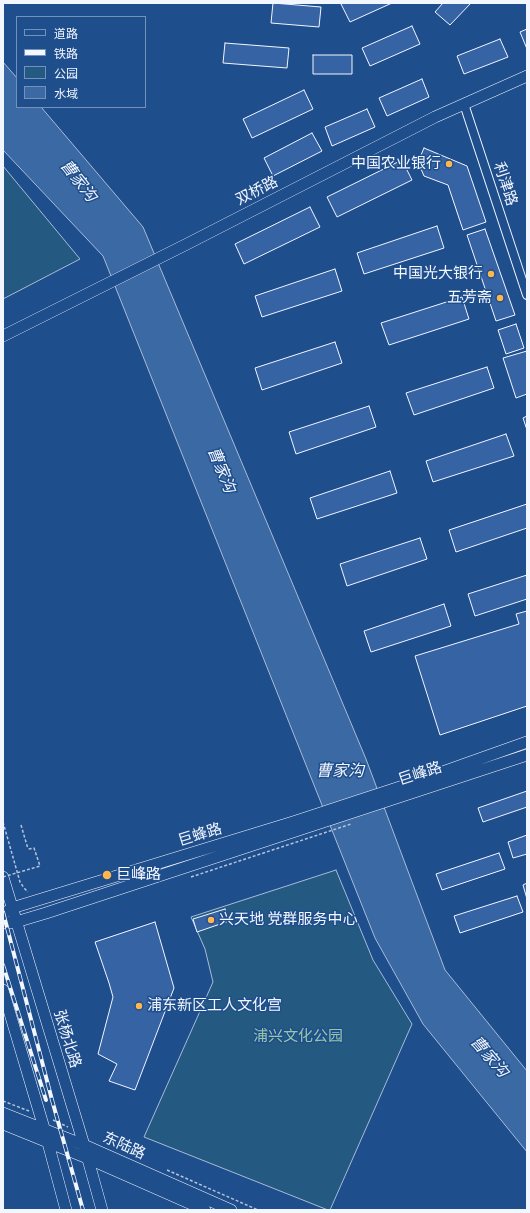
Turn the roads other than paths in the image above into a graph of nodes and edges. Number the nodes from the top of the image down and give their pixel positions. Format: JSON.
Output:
{"nodes":[{"id":1,"x":527,"y":76,"type":"edge"},
{"id":2,"x":464,"y":104,"type":"junction"},
{"id":3,"x":527,"y":295,"type":"edge"},
{"id":4,"x":3,"y":336,"type":"edge"},
{"id":5,"x":527,"y":742,"type":"edge"},
{"id":6,"x":527,"y":756,"type":"edge"},
{"id":7,"x":407,"y":789,"type":"junction"},
{"id":8,"x":294,"y":827,"type":"junction"},
{"id":9,"x":3,"y":877,"type":"edge"},
{"id":10,"x":8,"y":911,"type":"edge"},
{"id":11,"x":16,"y":922,"type":"junction"},
{"id":12,"x":3,"y":924,"type":"edge"},
{"id":13,"x":3,"y":990,"type":"edge"},
{"id":14,"x":3,"y":1112,"type":"edge"},
{"id":15,"x":3,"y":1124,"type":"edge"},
{"id":16,"x":44,"y":1128,"type":"junction"},
{"id":17,"x":47,"y":1141,"type":"junction"},
{"id":18,"x":84,"y":1145,"type":"junction"},
{"id":19,"x":87,"y":1158,"type":"junction"},
{"id":20,"x":66,"y":1210,"type":"edge"},
{"id":21,"x":102,"y":1210,"type":"edge"},
{"id":22,"x":205,"y":1210,"type":"edge"},
{"id":23,"x":231,"y":1210,"type":"edge"}],
"edges":[{"from":1,"to":2,"type":"main road","name":"双桥路"},
{"from":2,"to":3,"type":"street","name":"利津路"},
{"from":2,"to":4,"type":"main road","name":"双桥路"},
{"from":5,"to":7,"type":"main road","name":"巨峰路"},
{"from":6,"to":7,"type":"main road","name":"巨峰路"},
{"from":7,"to":8,"type":"main road","name":"巨峰路"},
{"from":8,"to":10,"type":"main road","name":"巨蜂路"},
{"from":8,"to":11,"type":"main road","name":"巨峰路"},
{"from":9,"to":10,"type":"main road","name":"张杨北路"},
{"from":10,"to":11,"type":"main road","name":"张杨北路"},
{"from":11,"to":12,"type":"main road","name":"巨峰路"},
{"from":11,"to":18,"type":"main road","name":"张杨北路"},
{"from":13,"to":16,"type":"main road"},
{"from":14,"to":16,"type":"main road","name":"东陆路"},
{"from":15,"to":17,"type":"main road","name":"东陆路"},
{"from":16,"to":17,"type":"main road"},
{"from":16,"to":18,"type":"main road","name":"东陆路"},
{"from":17,"to":19,"type":"main road","name":"东陆路"},
{"from":17,"to":20,"type":"main road"},
{"from":18,"to":19,"type":"main road","name":"张杨北路"},
{"from":18,"to":23,"type":"main road","name":"东陆路"},
{"from":19,"to":21,"type":"main road","name":"张杨北路"},
{"from":19,"to":22,"type":"main road","name":"东陆路"}]}
